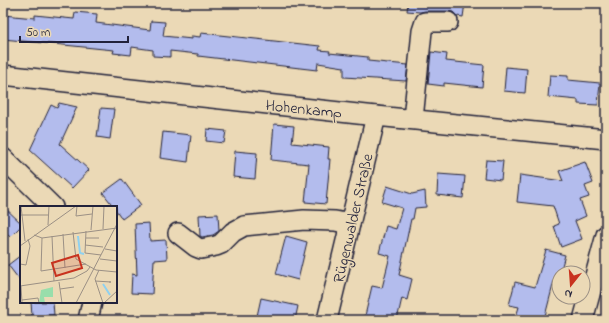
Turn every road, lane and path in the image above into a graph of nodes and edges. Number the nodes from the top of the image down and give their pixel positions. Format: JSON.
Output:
{"nodes":[{"id":1,"x":448,"y":22,"type":"dead end"},
{"id":2,"x":3,"y":75,"type":"edge"},
{"id":3,"x":376,"y":116,"type":"junction"},
{"id":4,"x":413,"y":119,"type":"junction"},
{"id":5,"x":606,"y":139,"type":"edge"},
{"id":6,"x":3,"y":158,"type":"edge"},
{"id":7,"x":52,"y":206,"type":"edge"},
{"id":8,"x":350,"y":224,"type":"junction"},
{"id":9,"x":178,"y":233,"type":"dead end"},
{"id":10,"x":606,"y":235,"type":"edge"},
{"id":11,"x":92,"y":303,"type":"edge"},
{"id":12,"x":88,"y":320,"type":"edge"},
{"id":13,"x":327,"y":320,"type":"edge"},
{"id":14,"x":583,"y":320,"type":"edge"}],
"edges":[{"from":1,"to":4,"type":"street"},
{"from":2,"to":3,"type":"street","name":"Hohenkamp"},
{"from":3,"to":4,"type":"street","name":"Hohenkamp"},
{"from":3,"to":8,"type":"street","name":"Rügenwalder Straße"},
{"from":4,"to":5,"type":"street","name":"Hohenkamp"},
{"from":6,"to":7,"type":"street"},
{"from":8,"to":9,"type":"street"},
{"from":8,"to":13,"type":"street","name":"Rügenwalder Straße"},
{"from":10,"to":14,"type":"street"},
{"from":11,"to":12,"type":"street"}]}
